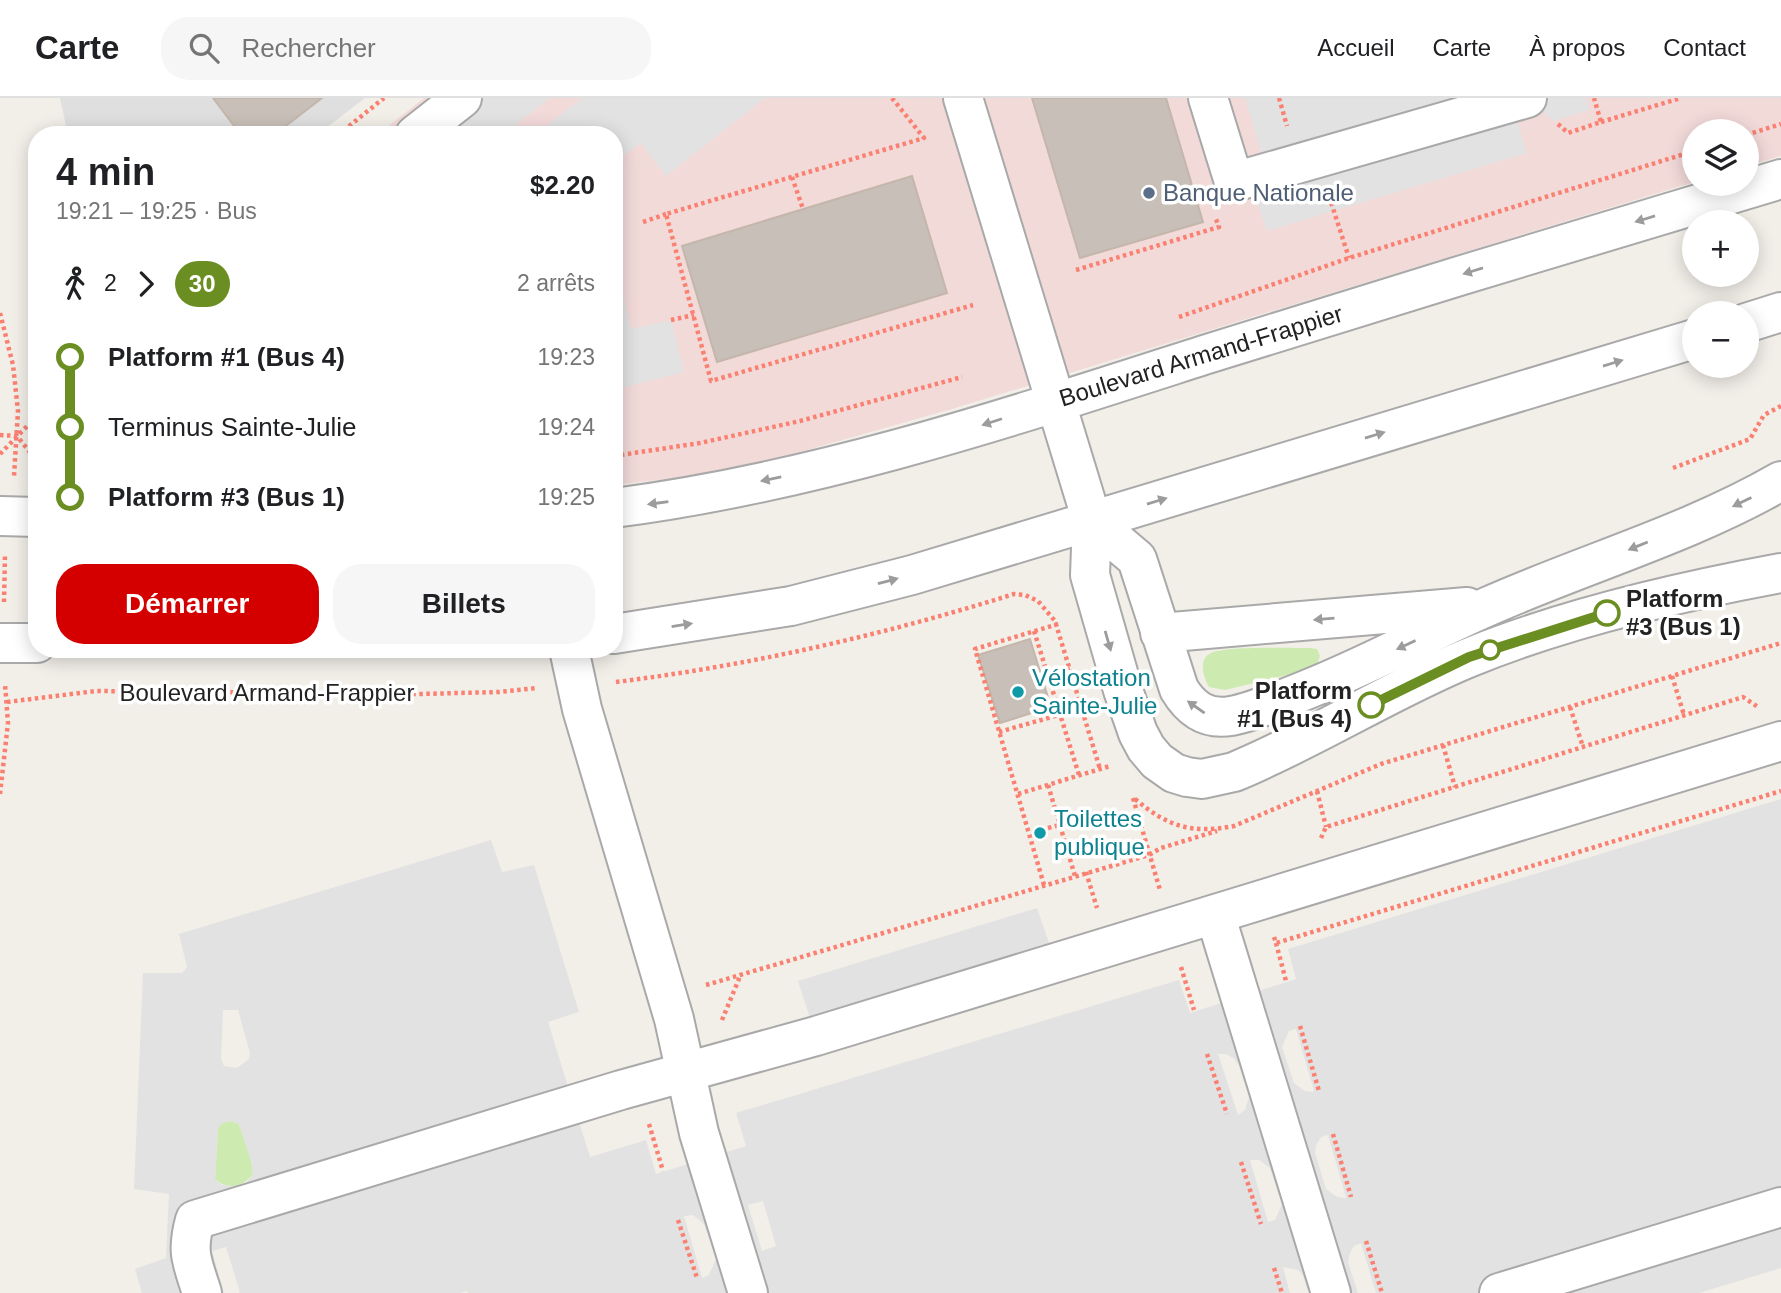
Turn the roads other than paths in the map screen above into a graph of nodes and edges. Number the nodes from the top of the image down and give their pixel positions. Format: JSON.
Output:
{"nodes":[{"id":1,"x":462,"y":98,"type":"edge"},
{"id":2,"x":963,"y":98,"type":"edge"},
{"id":3,"x":1209,"y":98,"type":"edge"},
{"id":4,"x":1528,"y":98,"type":"edge"},
{"id":5,"x":426,"y":126,"type":"edge"},
{"id":6,"x":1781,"y":178,"type":"edge"},
{"id":7,"x":1781,"y":312,"type":"edge"},
{"id":8,"x":1759,"y":319,"type":"edge"},
{"id":9,"x":1682,"y":343,"type":"edge"},
{"id":10,"x":1057,"y":401,"type":"junction"},
{"id":11,"x":1781,"y":481,"type":"edge"},
{"id":12,"x":3,"y":499,"type":"edge"},
{"id":13,"x":623,"y":507,"type":"edge"},
{"id":14,"x":28,"y":512,"type":"edge"},
{"id":15,"x":1092,"y":521,"type":"junction"},
{"id":16,"x":1781,"y":573,"type":"edge"},
{"id":17,"x":1490,"y":606,"type":"junction"},
{"id":18,"x":2,"y":624,"type":"edge"},
{"id":19,"x":623,"y":633,"type":"edge"},
{"id":20,"x":1160,"y":634,"type":"junction"},
{"id":21,"x":28,"y":638,"type":"edge"},
{"id":22,"x":571,"y":658,"type":"edge"},
{"id":23,"x":1781,"y":741,"type":"edge"},
{"id":24,"x":1215,"y":914,"type":"junction"},
{"id":25,"x":686,"y":1073,"type":"junction"},
{"id":26,"x":1781,"y":1207,"type":"edge"},
{"id":27,"x":202,"y":1293,"type":"edge"},
{"id":28,"x":748,"y":1293,"type":"edge"},
{"id":29,"x":1331,"y":1293,"type":"edge"},
{"id":30,"x":1499,"y":1293,"type":"edge"}],
"edges":[{"from":1,"to":5,"type":"street"},
{"from":2,"to":10,"type":"street"},
{"from":3,"to":4,"type":"street"},
{"from":6,"to":10,"type":"street","name":"Boulevard Armand-Frappier","one_way":true},
{"from":7,"to":8,"type":"street"},
{"from":15,"to":9,"type":"street","one_way":true},
{"from":10,"to":13,"type":"street","name":"Boulevard Armand-Frappier","one_way":true},
{"from":10,"to":15,"type":"street"},
{"from":11,"to":17,"type":"street","one_way":true},
{"from":12,"to":14,"type":"street"},
{"from":15,"to":16,"type":"street","one_way":true},
{"from":19,"to":15,"type":"street","one_way":true},
{"from":15,"to":20,"type":"street"},
{"from":17,"to":20,"type":"street","one_way":true},
{"from":17,"to":20,"type":"street","one_way":true},
{"from":18,"to":21,"type":"street"},
{"from":22,"to":25,"type":"street"},
{"from":23,"to":24,"type":"street"},
{"from":24,"to":25,"type":"street"},
{"from":24,"to":29,"type":"street"},
{"from":25,"to":27,"type":"street"},
{"from":25,"to":28,"type":"street"},
{"from":26,"to":30,"type":"street"}]}
